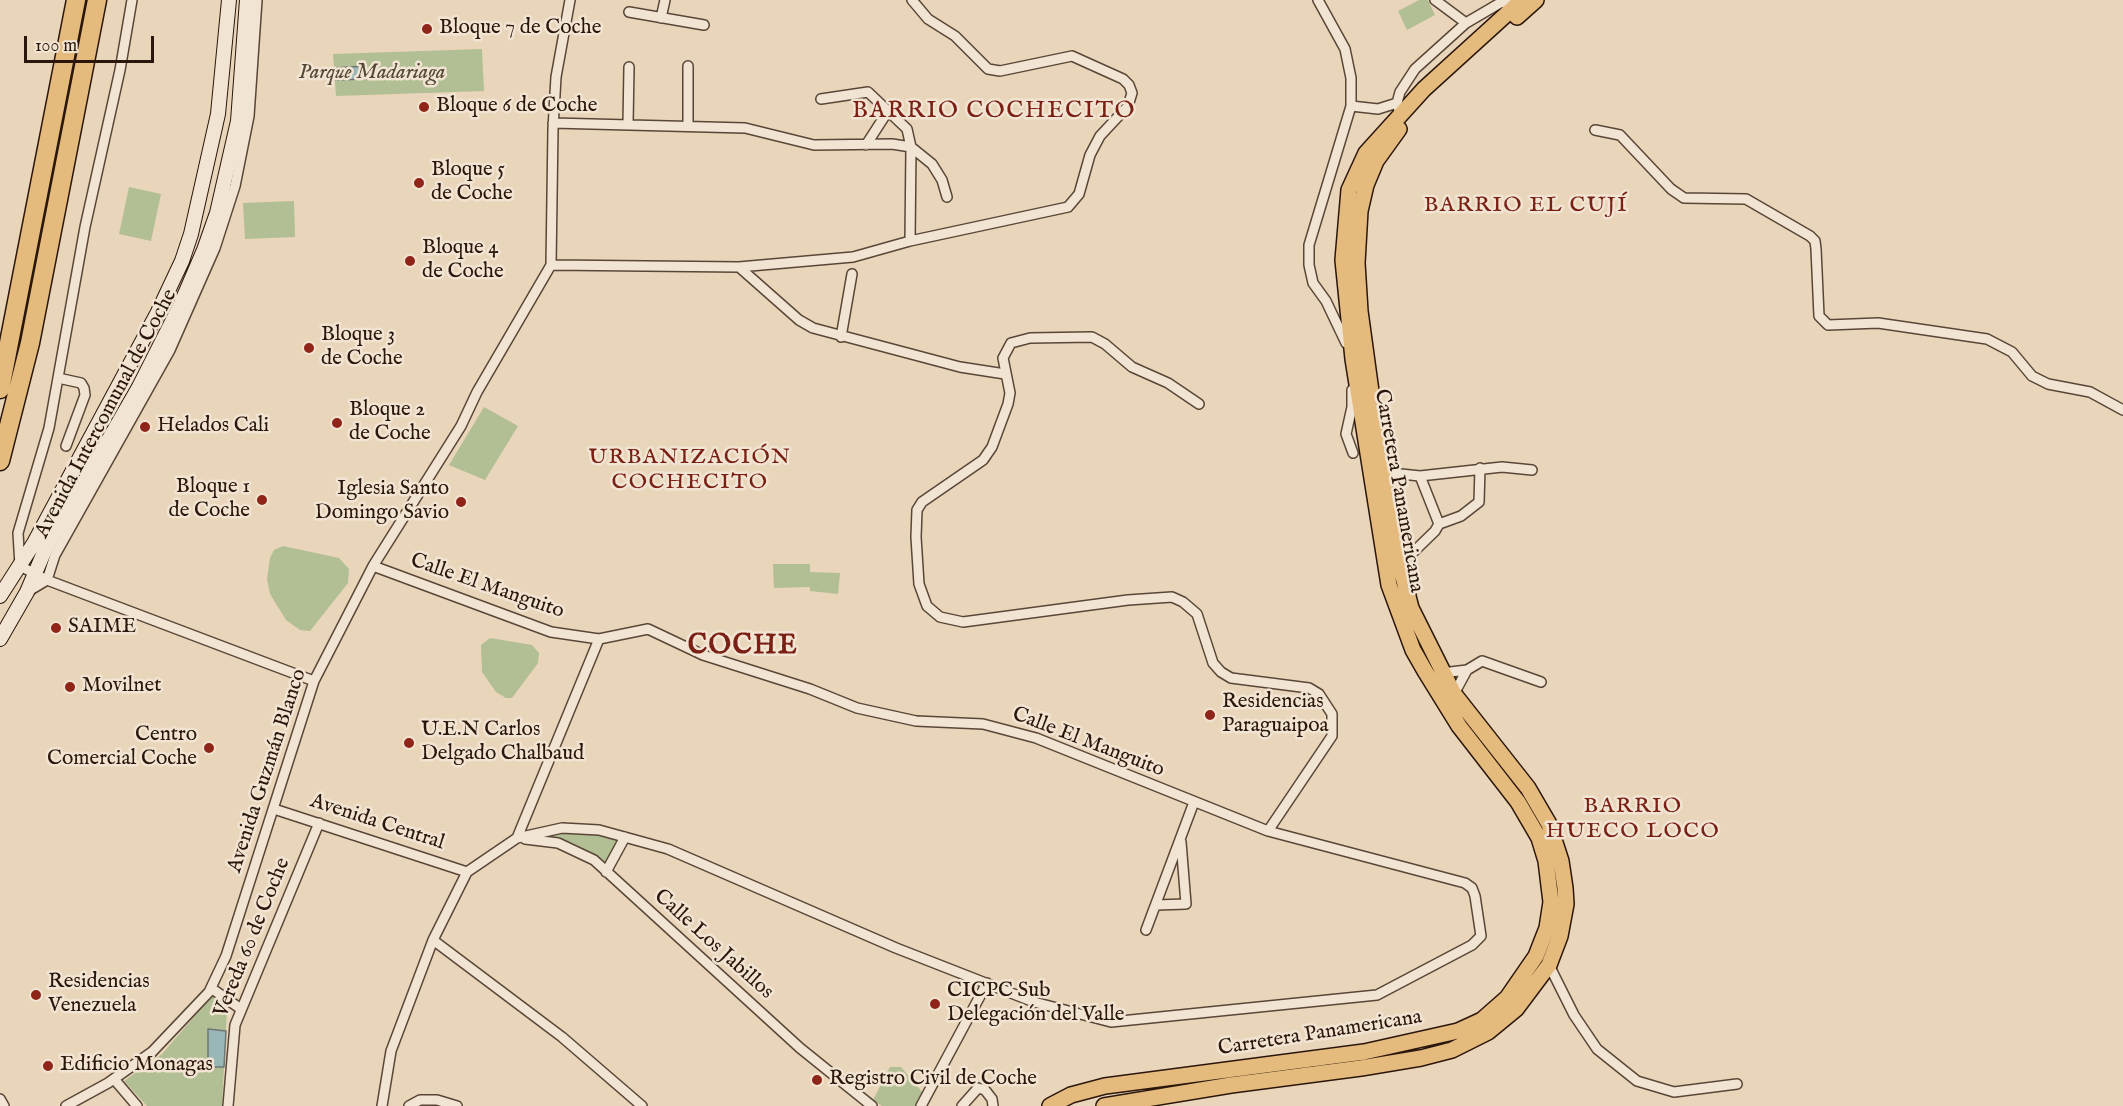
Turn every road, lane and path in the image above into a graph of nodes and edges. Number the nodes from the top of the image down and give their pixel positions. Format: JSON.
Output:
{"nodes":[{"id":1,"x":76,"y":0,"type":"edge"},
{"id":2,"x":97,"y":0,"type":"edge"},
{"id":3,"x":132,"y":0,"type":"edge"},
{"id":4,"x":229,"y":0,"type":"edge"},
{"id":5,"x":247,"y":0,"type":"edge"},
{"id":6,"x":257,"y":0,"type":"edge"},
{"id":7,"x":570,"y":0,"type":"edge"},
{"id":8,"x":665,"y":0,"type":"edge"},
{"id":9,"x":912,"y":0,"type":"edge"},
{"id":10,"x":1318,"y":0,"type":"edge"},
{"id":11,"x":1435,"y":0,"type":"edge"},
{"id":12,"x":1515,"y":0,"type":"edge"},
{"id":13,"x":1522,"y":0,"type":"edge"},
{"id":14,"x":1536,"y":0,"type":"edge"},
{"id":15,"x":629,"y":12,"type":"dead end"},
{"id":16,"x":661,"y":18,"type":"junction"},
{"id":17,"x":1466,"y":23,"type":"junction"},
{"id":18,"x":704,"y":25,"type":"dead end"},
{"id":19,"x":688,"y":66,"type":"dead end"},
{"id":20,"x":629,"y":67,"type":"dead end"},
{"id":21,"x":821,"y":99,"type":"dead end"},
{"id":22,"x":1351,"y":106,"type":"junction"},
{"id":23,"x":1399,"y":109,"type":"junction"},
{"id":24,"x":888,"y":111,"type":"junction"},
{"id":25,"x":553,"y":123,"type":"junction"},
{"id":26,"x":628,"y":124,"type":"junction"},
{"id":27,"x":688,"y":126,"type":"junction"},
{"id":28,"x":1595,"y":130,"type":"dead end"},
{"id":29,"x":866,"y":145,"type":"junction"},
{"id":30,"x":911,"y":147,"type":"junction"},
{"id":31,"x":947,"y":197,"type":"dead end"},
{"id":32,"x":910,"y":241,"type":"junction"},
{"id":33,"x":551,"y":265,"type":"junction"},
{"id":34,"x":739,"y":267,"type":"junction"},
{"id":35,"x":852,"y":274,"type":"dead end"},
{"id":36,"x":841,"y":337,"type":"junction"},
{"id":37,"x":1005,"y":374,"type":"junction"},
{"id":38,"x":58,"y":378,"type":"junction"},
{"id":39,"x":0,"y":389,"type":"edge"},
{"id":40,"x":1199,"y":404,"type":"dead end"},
{"id":41,"x":1357,"y":407,"type":"junction"},
{"id":42,"x":2123,"y":410,"type":"edge"},
{"id":43,"x":66,"y":446,"type":"dead end"},
{"id":44,"x":1353,"y":453,"type":"dead end"},
{"id":45,"x":0,"y":461,"type":"edge"},
{"id":46,"x":1480,"y":468,"type":"junction"},
{"id":47,"x":1532,"y":470,"type":"dead end"},
{"id":48,"x":1382,"y":472,"type":"junction"},
{"id":49,"x":1420,"y":477,"type":"junction"},
{"id":50,"x":1439,"y":524,"type":"junction"},
{"id":51,"x":1400,"y":565,"type":"junction"},
{"id":52,"x":20,"y":566,"type":"junction"},
{"id":53,"x":373,"y":566,"type":"junction"},
{"id":54,"x":34,"y":574,"type":"junction"},
{"id":55,"x":47,"y":580,"type":"junction"},
{"id":56,"x":27,"y":592,"type":"junction"},
{"id":57,"x":0,"y":596,"type":"edge"},
{"id":58,"x":0,"y":639,"type":"edge"},
{"id":59,"x":599,"y":639,"type":"junction"},
{"id":60,"x":1467,"y":670,"type":"junction"},
{"id":61,"x":1442,"y":673,"type":"junction"},
{"id":62,"x":314,"y":681,"type":"junction"},
{"id":63,"x":1541,"y":682,"type":"dead end"},
{"id":64,"x":1454,"y":694,"type":"junction"},
{"id":65,"x":1194,"y":802,"type":"junction"},
{"id":66,"x":274,"y":809,"type":"junction"},
{"id":67,"x":319,"y":823,"type":"junction"},
{"id":68,"x":1268,"y":831,"type":"junction"},
{"id":69,"x":626,"y":837,"type":"junction"},
{"id":70,"x":517,"y":838,"type":"junction"},
{"id":71,"x":1180,"y":839,"type":"junction"},
{"id":72,"x":467,"y":872,"type":"junction"},
{"id":73,"x":606,"y":872,"type":"junction"},
{"id":74,"x":1156,"y":905,"type":"junction"},
{"id":75,"x":1146,"y":930,"type":"dead end"},
{"id":76,"x":433,"y":940,"type":"junction"},
{"id":77,"x":1549,"y":965,"type":"junction"},
{"id":78,"x":987,"y":984,"type":"junction"},
{"id":79,"x":211,"y":988,"type":"junction"},
{"id":80,"x":241,"y":1009,"type":"junction"},
{"id":81,"x":114,"y":1079,"type":"junction"},
{"id":82,"x":1737,"y":1084,"type":"dead end"},
{"id":83,"x":0,"y":1099,"type":"edge"},
{"id":84,"x":4,"y":1106,"type":"edge"},
{"id":85,"x":66,"y":1106,"type":"edge"},
{"id":86,"x":137,"y":1106,"type":"edge"},
{"id":87,"x":228,"y":1106,"type":"edge"},
{"id":88,"x":382,"y":1106,"type":"edge"},
{"id":89,"x":409,"y":1106,"type":"edge"},
{"id":90,"x":457,"y":1106,"type":"edge"},
{"id":91,"x":642,"y":1106,"type":"edge"},
{"id":92,"x":872,"y":1106,"type":"edge"},
{"id":93,"x":921,"y":1106,"type":"edge"},
{"id":94,"x":962,"y":1106,"type":"edge"},
{"id":95,"x":993,"y":1106,"type":"edge"},
{"id":96,"x":1050,"y":1106,"type":"edge"},
{"id":97,"x":1104,"y":1106,"type":"edge"}],
"edges":[{"from":1,"to":39,"type":"highway"},
{"from":2,"to":45,"type":"highway"},
{"from":3,"to":38,"type":"street"},
{"from":4,"to":52,"type":"main road","name":"Avenida Intercomunal de Coche"},
{"from":5,"to":54,"type":"main road","name":"Avenida Intercomunal de Coche"},
{"from":6,"to":55,"type":"street","name":"Avenida Intercomunal de Coche"},
{"from":7,"to":25,"type":"street","name":"Avenida Guzmán Blanco"},
{"from":8,"to":16,"type":"street"},
{"from":9,"to":32,"type":"street"},
{"from":10,"to":22,"type":"street"},
{"from":11,"to":17,"type":"street"},
{"from":12,"to":17,"type":"street"},
{"from":13,"to":23,"type":"main road","name":"Carretera Panamericana"},
{"from":14,"to":48,"type":"main road","name":"Carretera Panamericana"},
{"from":15,"to":16,"type":"street"},
{"from":16,"to":18,"type":"street"},
{"from":17,"to":23,"type":"street"},
{"from":19,"to":27,"type":"street"},
{"from":20,"to":26,"type":"street"},
{"from":21,"to":24,"type":"street"},
{"from":22,"to":23,"type":"street"},
{"from":22,"to":41,"type":"street"},
{"from":23,"to":41,"type":"main road","name":"Carretera Panamericana"},
{"from":24,"to":29,"type":"street"},
{"from":24,"to":30,"type":"street"},
{"from":25,"to":26,"type":"street"},
{"from":25,"to":33,"type":"street","name":"Avenida Guzmán Blanco"},
{"from":26,"to":27,"type":"street"},
{"from":27,"to":29,"type":"street"},
{"from":28,"to":42,"type":"street"},
{"from":29,"to":30,"type":"street"},
{"from":30,"to":31,"type":"street"},
{"from":30,"to":32,"type":"street"},
{"from":32,"to":34,"type":"street"},
{"from":33,"to":34,"type":"street"},
{"from":33,"to":53,"type":"street","name":"Avenida Guzmán Blanco"},
{"from":34,"to":36,"type":"street"},
{"from":35,"to":36,"type":"street"},
{"from":36,"to":37,"type":"street"},
{"from":37,"to":40,"type":"street"},
{"from":37,"to":68,"type":"street"},
{"from":38,"to":43,"type":"street"},
{"from":38,"to":52,"type":"street"},
{"from":41,"to":44,"type":"street"},
{"from":41,"to":96,"type":"main road","name":"Carretera Panamericana"},
{"from":46,"to":47,"type":"street"},
{"from":46,"to":49,"type":"street"},
{"from":46,"to":50,"type":"street"},
{"from":48,"to":49,"type":"street"},
{"from":48,"to":51,"type":"main road","name":"Carretera Panamericana"},
{"from":49,"to":50,"type":"street"},
{"from":50,"to":51,"type":"street"},
{"from":51,"to":61,"type":"main road","name":"Carretera Panamericana"},
{"from":52,"to":54,"type":"street"},
{"from":52,"to":57,"type":"main road","name":"Avenida Intercomunal de Coche"},
{"from":53,"to":59,"type":"street","name":"Calle El Manguito"},
{"from":53,"to":62,"type":"street","name":"Avenida Guzmán Blanco"},
{"from":54,"to":55,"type":"street"},
{"from":54,"to":56,"type":"main road","name":"Avenida Intercomunal de Coche"},
{"from":55,"to":56,"type":"street","name":"Avenida Intercomunal de Coche"},
{"from":55,"to":62,"type":"street"},
{"from":56,"to":58,"type":"main road","name":"Avenida Intercomunal de Coche"},
{"from":59,"to":65,"type":"street","name":"Calle El Manguito"},
{"from":59,"to":70,"type":"street"},
{"from":60,"to":61,"type":"street"},
{"from":60,"to":63,"type":"street"},
{"from":60,"to":64,"type":"street"},
{"from":61,"to":64,"type":"main road","name":"Carretera Panamericana"},
{"from":62,"to":66,"type":"street","name":"Avenida Guzmán Blanco"},
{"from":64,"to":77,"type":"main road","name":"Carretera Panamericana"},
{"from":65,"to":68,"type":"street","name":"Calle El Manguito"},
{"from":65,"to":71,"type":"street"},
{"from":66,"to":67,"type":"street","name":"Avenida Central"},
{"from":66,"to":79,"type":"street","name":"Avenida Guzmán Blanco"},
{"from":67,"to":72,"type":"street","name":"Avenida Central"},
{"from":67,"to":80,"type":"street","name":"Vereda 60 de Coche"},
{"from":68,"to":78,"type":"street","name":"Calle El Manguito"},
{"from":69,"to":70,"type":"street"},
{"from":69,"to":73,"type":"street"},
{"from":69,"to":78,"type":"street"},
{"from":70,"to":72,"type":"street"},
{"from":70,"to":73,"type":"street","name":"Calle Los Jabillos"},
{"from":71,"to":74,"type":"street"},
{"from":71,"to":74,"type":"street"},
{"from":72,"to":76,"type":"street"},
{"from":73,"to":92,"type":"street","name":"Calle Los Jabillos"},
{"from":74,"to":75,"type":"street"},
{"from":76,"to":88,"type":"street"},
{"from":76,"to":91,"type":"street"},
{"from":77,"to":82,"type":"street"},
{"from":77,"to":97,"type":"main road","name":"Carretera Panamericana"},
{"from":78,"to":93,"type":"street"},
{"from":79,"to":80,"type":"street"},
{"from":79,"to":81,"type":"street","name":"Avenida Guzmán Blanco"},
{"from":80,"to":87,"type":"street","name":"Vereda 60 de Coche"},
{"from":81,"to":85,"type":"street","name":"Avenida Guzmán Blanco"},
{"from":81,"to":86,"type":"street"},
{"from":83,"to":84,"type":"street"},
{"from":89,"to":90,"type":"street"},
{"from":94,"to":95,"type":"street"}]}
